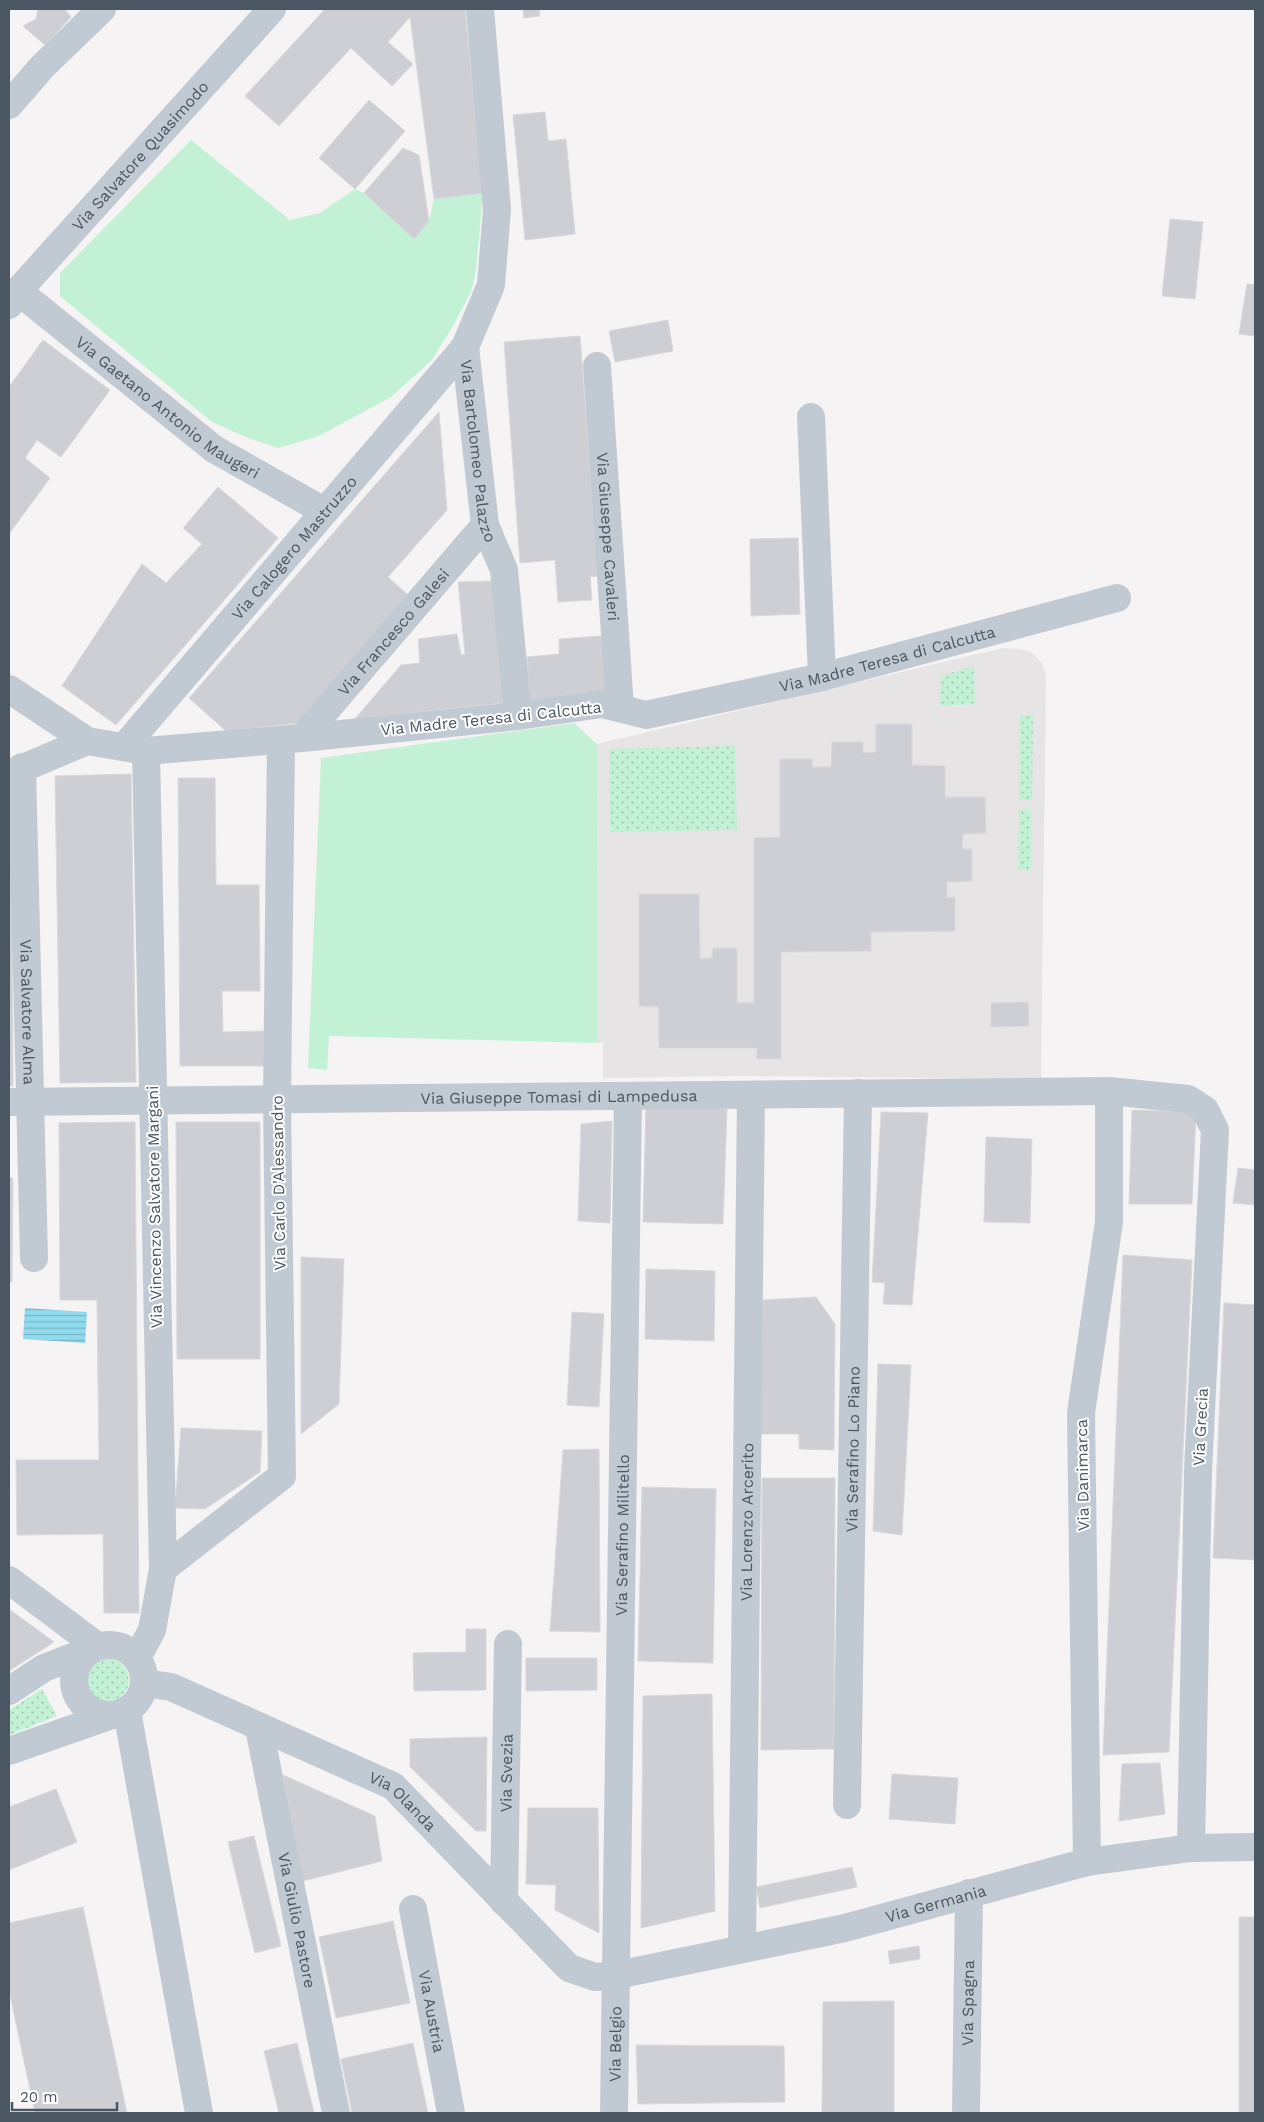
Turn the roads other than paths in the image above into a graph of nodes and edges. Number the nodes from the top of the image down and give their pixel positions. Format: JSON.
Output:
{"nodes":[{"id":1,"x":102,"y":9,"type":"edge"},
{"id":2,"x":272,"y":9,"type":"edge"},
{"id":3,"x":480,"y":9,"type":"edge"},
{"id":4,"x":9,"y":105,"type":"edge"},
{"id":5,"x":14,"y":298,"type":"edge"},
{"id":6,"x":465,"y":347,"type":"junction"},
{"id":7,"x":598,"y":366,"type":"dead end"},
{"id":8,"x":811,"y":417,"type":"dead end"},
{"id":9,"x":324,"y":511,"type":"junction"},
{"id":10,"x":486,"y":525,"type":"junction"},
{"id":11,"x":1117,"y":598,"type":"dead end"},
{"id":12,"x":822,"y":677,"type":"junction"},
{"id":13,"x":9,"y":689,"type":"edge"},
{"id":14,"x":620,"y":708,"type":"junction"},
{"id":15,"x":518,"y":716,"type":"junction"},
{"id":16,"x":292,"y":739,"type":"junction"},
{"id":17,"x":87,"y":741,"type":"junction"},
{"id":18,"x":135,"y":749,"type":"junction"},
{"id":19,"x":16,"y":771,"type":"edge"},
{"id":20,"x":1109,"y":1091,"type":"junction"},
{"id":21,"x":858,"y":1093,"type":"junction"},
{"id":22,"x":751,"y":1094,"type":"junction"},
{"id":23,"x":628,"y":1096,"type":"junction"},
{"id":24,"x":277,"y":1100,"type":"junction"},
{"id":25,"x":152,"y":1101,"type":"junction"},
{"id":26,"x":19,"y":1102,"type":"edge"},
{"id":27,"x":34,"y":1258,"type":"dead end"},
{"id":28,"x":163,"y":1569,"type":"junction"},
{"id":29,"x":9,"y":1580,"type":"edge"},
{"id":30,"x":508,"y":1644,"type":"dead end"},
{"id":31,"x":92,"y":1648,"type":"junction"},
{"id":32,"x":141,"y":1670,"type":"junction"},
{"id":33,"x":9,"y":1691,"type":"edge"},
{"id":34,"x":118,"y":1713,"type":"junction"},
{"id":35,"x":259,"y":1728,"type":"junction"},
{"id":36,"x":9,"y":1751,"type":"edge"},
{"id":37,"x":847,"y":1805,"type":"dead end"},
{"id":38,"x":1255,"y":1847,"type":"edge"},
{"id":39,"x":1191,"y":1848,"type":"junction"},
{"id":40,"x":1087,"y":1862,"type":"junction"},
{"id":41,"x":969,"y":1893,"type":"junction"},
{"id":42,"x":504,"y":1902,"type":"junction"},
{"id":43,"x":413,"y":1909,"type":"dead end"},
{"id":44,"x":742,"y":1948,"type":"junction"},
{"id":45,"x":617,"y":1975,"type":"junction"},
{"id":46,"x":199,"y":2113,"type":"edge"},
{"id":47,"x":336,"y":2113,"type":"edge"},
{"id":48,"x":452,"y":2113,"type":"edge"},
{"id":49,"x":614,"y":2113,"type":"edge"},
{"id":50,"x":966,"y":2113,"type":"edge"}],
"edges":[{"from":1,"to":4,"type":"street"},
{"from":2,"to":5,"type":"street","name":"Via Salvatore Quasimodo"},
{"from":3,"to":6,"type":"street","name":"Via Bartolomeo Palazzo"},
{"from":5,"to":9,"type":"street","name":"Via Gaetano Antonio Maugeri"},
{"from":6,"to":9,"type":"street","name":"Via Calogero Mastruzzo"},
{"from":6,"to":10,"type":"street","name":"Via Bartolomeo Palazzo"},
{"from":7,"to":14,"type":"street","name":"Via Giuseppe Cavaleri"},
{"from":8,"to":12,"type":"street"},
{"from":9,"to":18,"type":"street","name":"Via Calogero Mastruzzo"},
{"from":10,"to":15,"type":"street","name":"Via Bartolomeo Palazzo"},
{"from":10,"to":16,"type":"street","name":"Via Francesco Galesi"},
{"from":11,"to":12,"type":"street","name":"Via Madre Teresa di Calcutta"},
{"from":12,"to":14,"type":"street","name":"Via Madre Teresa di Calcutta"},
{"from":13,"to":17,"type":"street"},
{"from":14,"to":15,"type":"street","name":"Via Madre Teresa di Calcutta"},
{"from":15,"to":16,"type":"street","name":"Via Madre Teresa di Calcutta"},
{"from":16,"to":18,"type":"street","name":"Via Madre Teresa di Calcutta"},
{"from":16,"to":24,"type":"street","name":"Via Carlo D'Alessandro"},
{"from":17,"to":18,"type":"street","name":"Via Madre Teresa di Calcutta"},
{"from":17,"to":19,"type":"street"},
{"from":18,"to":25,"type":"street","name":"Via Vincenzo Salvatore Margani"},
{"from":19,"to":26,"type":"street","name":"Via Salvatore Alma"},
{"from":20,"to":21,"type":"street","name":"Via Giuseppe Tomasi di Lampedusa"},
{"from":20,"to":39,"type":"street","name":"Via Grecia"},
{"from":20,"to":40,"type":"street","name":"Via Danimarca"},
{"from":21,"to":22,"type":"street","name":"Via Giuseppe Tomasi di Lampedusa"},
{"from":21,"to":37,"type":"street","name":"Via Serafino Lo Piano"},
{"from":22,"to":23,"type":"street","name":"Via Giuseppe Tomasi di Lampedusa"},
{"from":22,"to":44,"type":"street","name":"Via Lorenzo Arcerito"},
{"from":23,"to":24,"type":"street","name":"Via Giuseppe Tomasi di Lampedusa"},
{"from":23,"to":45,"type":"street","name":"Via Serafino Militello"},
{"from":24,"to":25,"type":"street","name":"Via Giuseppe Tomasi di Lampedusa"},
{"from":24,"to":28,"type":"street","name":"Via Carlo D'Alessandro"},
{"from":25,"to":26,"type":"street","name":"Via Giuseppe Tomasi di Lampedusa"},
{"from":25,"to":28,"type":"street","name":"Via Vincenzo Salvatore Margani"},
{"from":26,"to":27,"type":"street","name":"Via Salvatore Alma"},
{"from":28,"to":32,"type":"street","name":"Via Vincenzo Salvatore Margani"},
{"from":29,"to":31,"type":"street"},
{"from":30,"to":42,"type":"street","name":"Via Svezia"},
{"from":31,"to":32,"type":"street"},
{"from":31,"to":33,"type":"street"},
{"from":31,"to":34,"type":"street"},
{"from":32,"to":34,"type":"street"},
{"from":32,"to":35,"type":"street","name":"Via Olanda"},
{"from":34,"to":36,"type":"street"},
{"from":34,"to":46,"type":"street"},
{"from":35,"to":42,"type":"street","name":"Via Olanda"},
{"from":35,"to":47,"type":"street","name":"Via Giulio Pastore"},
{"from":38,"to":39,"type":"street","name":"Via Germania"},
{"from":39,"to":40,"type":"street","name":"Via Germania"},
{"from":40,"to":41,"type":"street","name":"Via Germania"},
{"from":41,"to":44,"type":"street","name":"Via Germania"},
{"from":41,"to":50,"type":"street","name":"Via Spagna"},
{"from":42,"to":45,"type":"street","name":"Via Olanda"},
{"from":43,"to":48,"type":"street","name":"Via Austria"},
{"from":44,"to":45,"type":"street","name":"Via Germania"},
{"from":45,"to":49,"type":"street","name":"Via Belgio"}]}
